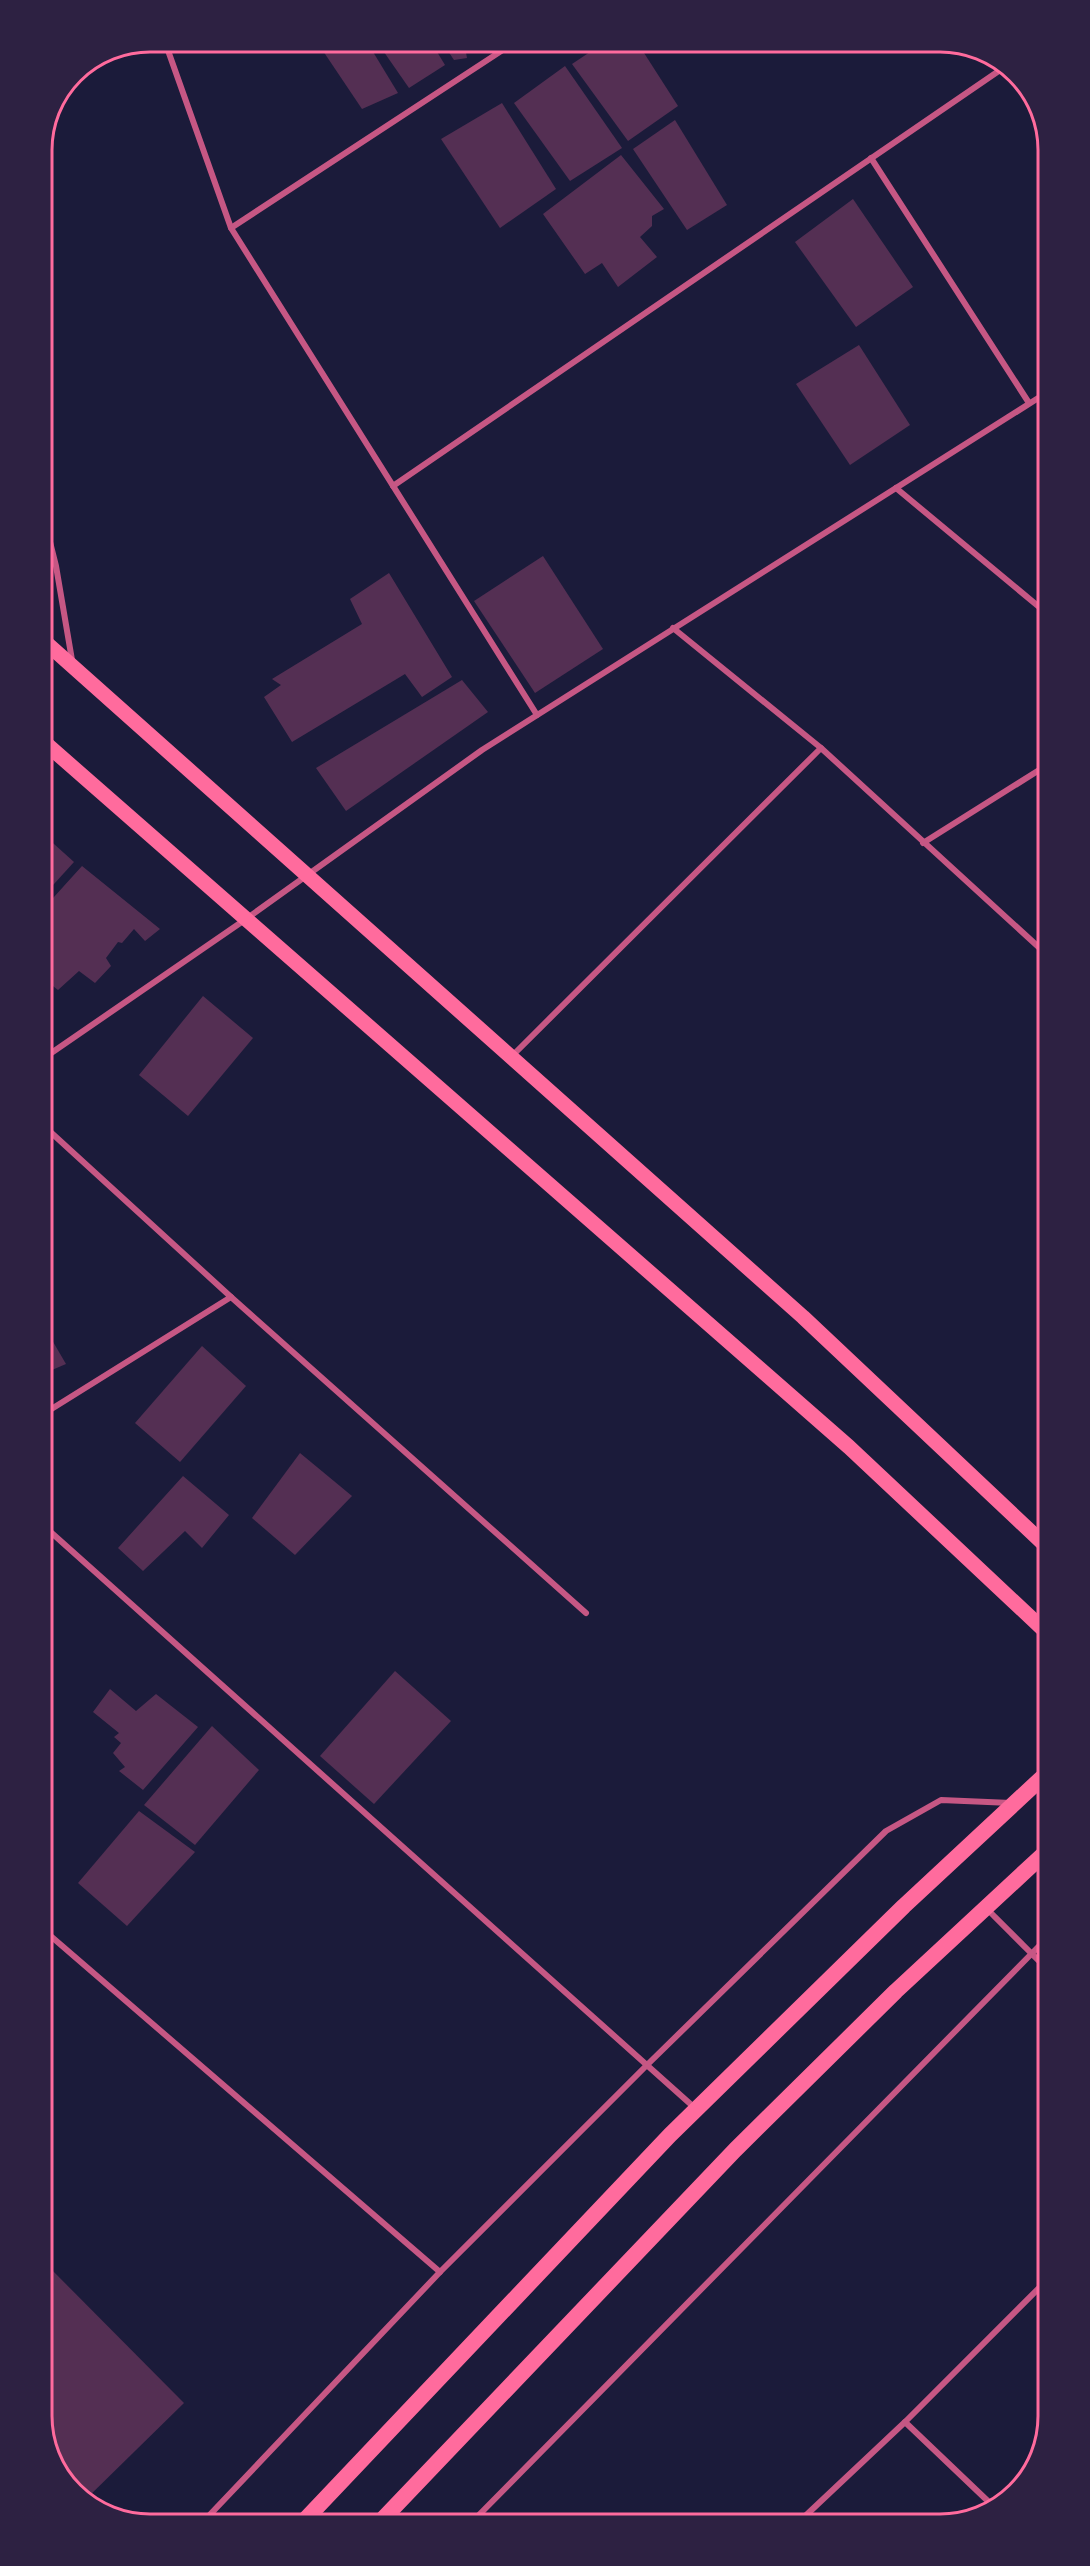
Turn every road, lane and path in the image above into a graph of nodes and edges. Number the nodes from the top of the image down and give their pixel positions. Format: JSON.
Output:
{"nodes":[{"id":1,"x":169,"y":52,"type":"edge"},
{"id":2,"x":499,"y":52,"type":"edge"},
{"id":3,"x":997,"y":72,"type":"edge"},
{"id":4,"x":871,"y":158,"type":"junction"},
{"id":5,"x":231,"y":228,"type":"junction"},
{"id":6,"x":1038,"y":398,"type":"edge"},
{"id":7,"x":1029,"y":404,"type":"junction"},
{"id":8,"x":393,"y":486,"type":"junction"},
{"id":9,"x":896,"y":488,"type":"junction"},
{"id":10,"x":53,"y":553,"type":"edge"},
{"id":11,"x":1038,"y":606,"type":"edge"},
{"id":12,"x":673,"y":628,"type":"junction"},
{"id":13,"x":53,"y":648,"type":"edge"},
{"id":14,"x":73,"y":666,"type":"junction"},
{"id":15,"x":537,"y":715,"type":"junction"},
{"id":16,"x":821,"y":748,"type":"junction"},
{"id":17,"x":53,"y":750,"type":"edge"},
{"id":18,"x":1038,"y":771,"type":"edge"},
{"id":19,"x":923,"y":843,"type":"junction"},
{"id":20,"x":308,"y":874,"type":"junction"},
{"id":21,"x":246,"y":919,"type":"junction"},
{"id":22,"x":1038,"y":947,"type":"edge"},
{"id":23,"x":53,"y":1053,"type":"edge"},
{"id":24,"x":512,"y":1056,"type":"junction"},
{"id":25,"x":53,"y":1134,"type":"edge"},
{"id":26,"x":231,"y":1296,"type":"junction"},
{"id":27,"x":52,"y":1408,"type":"edge"},
{"id":28,"x":52,"y":1534,"type":"edge"},
{"id":29,"x":1038,"y":1538,"type":"edge"},
{"id":30,"x":586,"y":1612,"type":"dead end"},
{"id":31,"x":1038,"y":1624,"type":"edge"},
{"id":32,"x":1038,"y":1782,"type":"edge"},
{"id":33,"x":1014,"y":1804,"type":"junction"},
{"id":34,"x":1038,"y":1859,"type":"edge"},
{"id":35,"x":986,"y":1908,"type":"junction"},
{"id":36,"x":52,"y":1937,"type":"edge"},
{"id":37,"x":1038,"y":1946,"type":"edge"},
{"id":38,"x":1030,"y":1953,"type":"junction"},
{"id":39,"x":1038,"y":1961,"type":"edge"},
{"id":40,"x":647,"y":2065,"type":"junction"},
{"id":41,"x":696,"y":2109,"type":"junction"},
{"id":42,"x":440,"y":2272,"type":"junction"},
{"id":43,"x":1038,"y":2289,"type":"edge"},
{"id":44,"x":905,"y":2422,"type":"junction"},
{"id":45,"x":987,"y":2500,"type":"edge"},
{"id":46,"x":211,"y":2513,"type":"edge"},
{"id":47,"x":311,"y":2513,"type":"edge"},
{"id":48,"x":388,"y":2513,"type":"edge"},
{"id":49,"x":480,"y":2513,"type":"edge"},
{"id":50,"x":807,"y":2514,"type":"edge"}],
"edges":[{"from":1,"to":5,"type":"street"},
{"from":2,"to":5,"type":"street"},
{"from":3,"to":4,"type":"street"},
{"from":4,"to":7,"type":"street"},
{"from":4,"to":8,"type":"street"},
{"from":5,"to":8,"type":"street"},
{"from":6,"to":7,"type":"street"},
{"from":7,"to":9,"type":"street"},
{"from":8,"to":15,"type":"street"},
{"from":9,"to":11,"type":"street"},
{"from":9,"to":12,"type":"street"},
{"from":10,"to":14,"type":"street"},
{"from":12,"to":15,"type":"street"},
{"from":12,"to":16,"type":"street"},
{"from":13,"to":14,"type":"main road"},
{"from":14,"to":20,"type":"main road"},
{"from":15,"to":20,"type":"street"},
{"from":16,"to":19,"type":"street"},
{"from":16,"to":24,"type":"street"},
{"from":17,"to":21,"type":"main road"},
{"from":18,"to":19,"type":"street"},
{"from":19,"to":22,"type":"street"},
{"from":20,"to":21,"type":"street"},
{"from":20,"to":24,"type":"main road"},
{"from":21,"to":23,"type":"street"},
{"from":21,"to":31,"type":"main road"},
{"from":24,"to":29,"type":"main road"},
{"from":25,"to":26,"type":"street"},
{"from":26,"to":27,"type":"street"},
{"from":26,"to":30,"type":"street"},
{"from":28,"to":40,"type":"street"},
{"from":32,"to":33,"type":"highway"},
{"from":33,"to":40,"type":"street"},
{"from":33,"to":41,"type":"highway"},
{"from":34,"to":35,"type":"highway"},
{"from":35,"to":38,"type":"street"},
{"from":35,"to":48,"type":"highway"},
{"from":36,"to":42,"type":"street"},
{"from":37,"to":38,"type":"street"},
{"from":38,"to":39,"type":"street"},
{"from":38,"to":49,"type":"street"},
{"from":40,"to":41,"type":"street"},
{"from":40,"to":42,"type":"street"},
{"from":41,"to":47,"type":"highway"},
{"from":42,"to":46,"type":"street"},
{"from":43,"to":44,"type":"street"},
{"from":44,"to":45,"type":"street"},
{"from":44,"to":50,"type":"street"}]}
